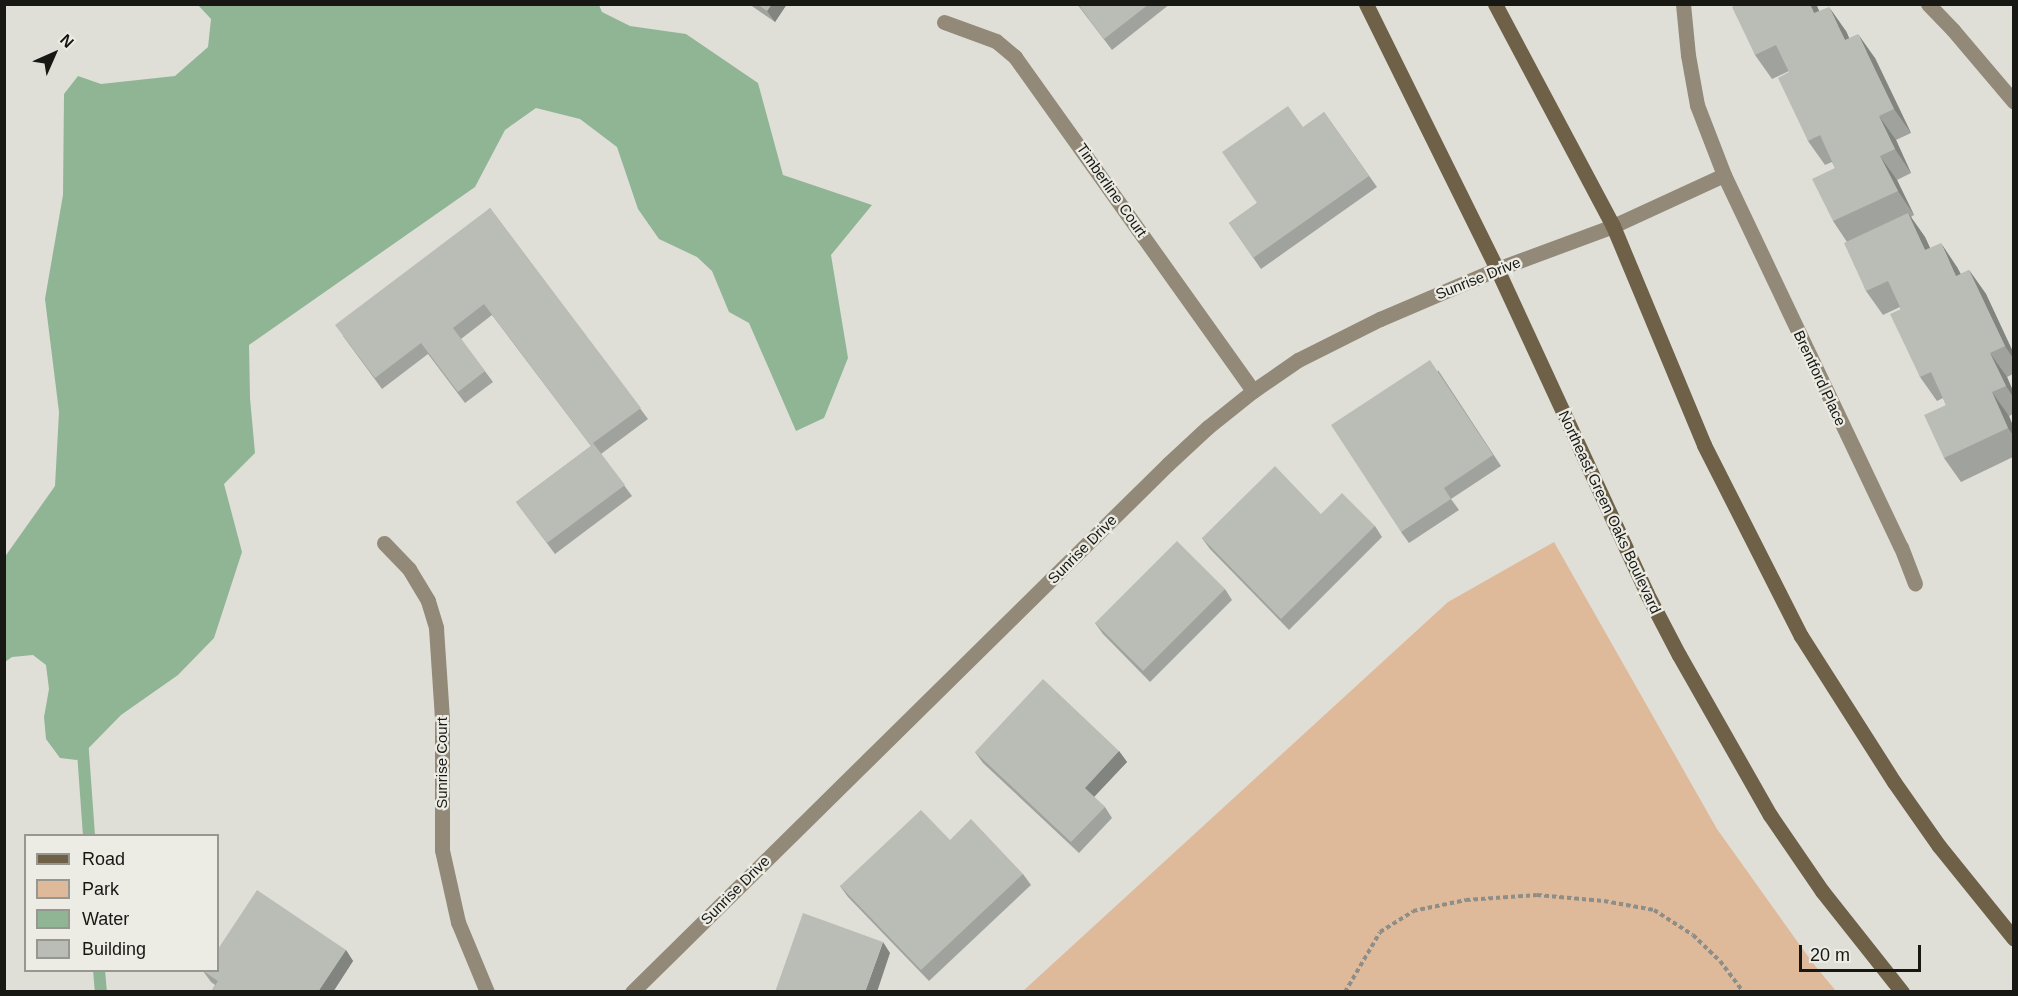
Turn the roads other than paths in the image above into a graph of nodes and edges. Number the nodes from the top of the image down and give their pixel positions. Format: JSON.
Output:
{"nodes":[{"id":1,"x":1366,"y":4,"type":"edge"},
{"id":2,"x":1495,"y":4,"type":"edge"},
{"id":3,"x":1683,"y":4,"type":"edge"},
{"id":4,"x":1928,"y":4,"type":"edge"},
{"id":5,"x":944,"y":22,"type":"dead end"},
{"id":6,"x":2013,"y":102,"type":"edge"},
{"id":7,"x":1724,"y":175,"type":"junction"},
{"id":8,"x":1613,"y":226,"type":"junction"},
{"id":9,"x":1497,"y":269,"type":"junction"},
{"id":10,"x":1253,"y":391,"type":"junction"},
{"id":11,"x":384,"y":543,"type":"dead end"},
{"id":12,"x":1915,"y":583,"type":"dead end"},
{"id":13,"x":2013,"y":939,"type":"edge"},
{"id":14,"x":487,"y":992,"type":"edge"},
{"id":15,"x":632,"y":992,"type":"edge"},
{"id":16,"x":1902,"y":992,"type":"edge"}],
"edges":[{"from":1,"to":9,"type":"main road","name":"Northeast Green Oaks Boulevard"},
{"from":2,"to":8,"type":"main road"},
{"from":3,"to":7,"type":"street","name":"Brentford Place"},
{"from":4,"to":6,"type":"street"},
{"from":5,"to":10,"type":"street","name":"Timberline Court"},
{"from":7,"to":8,"type":"street"},
{"from":7,"to":12,"type":"street","name":"Brentford Place"},
{"from":8,"to":9,"type":"street","name":"Sunrise Drive"},
{"from":8,"to":13,"type":"main road"},
{"from":9,"to":10,"type":"street","name":"Sunrise Drive"},
{"from":9,"to":16,"type":"main road","name":"Northeast Green Oaks Boulevard"},
{"from":10,"to":15,"type":"street","name":"Sunrise Drive"},
{"from":11,"to":14,"type":"street","name":"Sunrise Court"}]}
